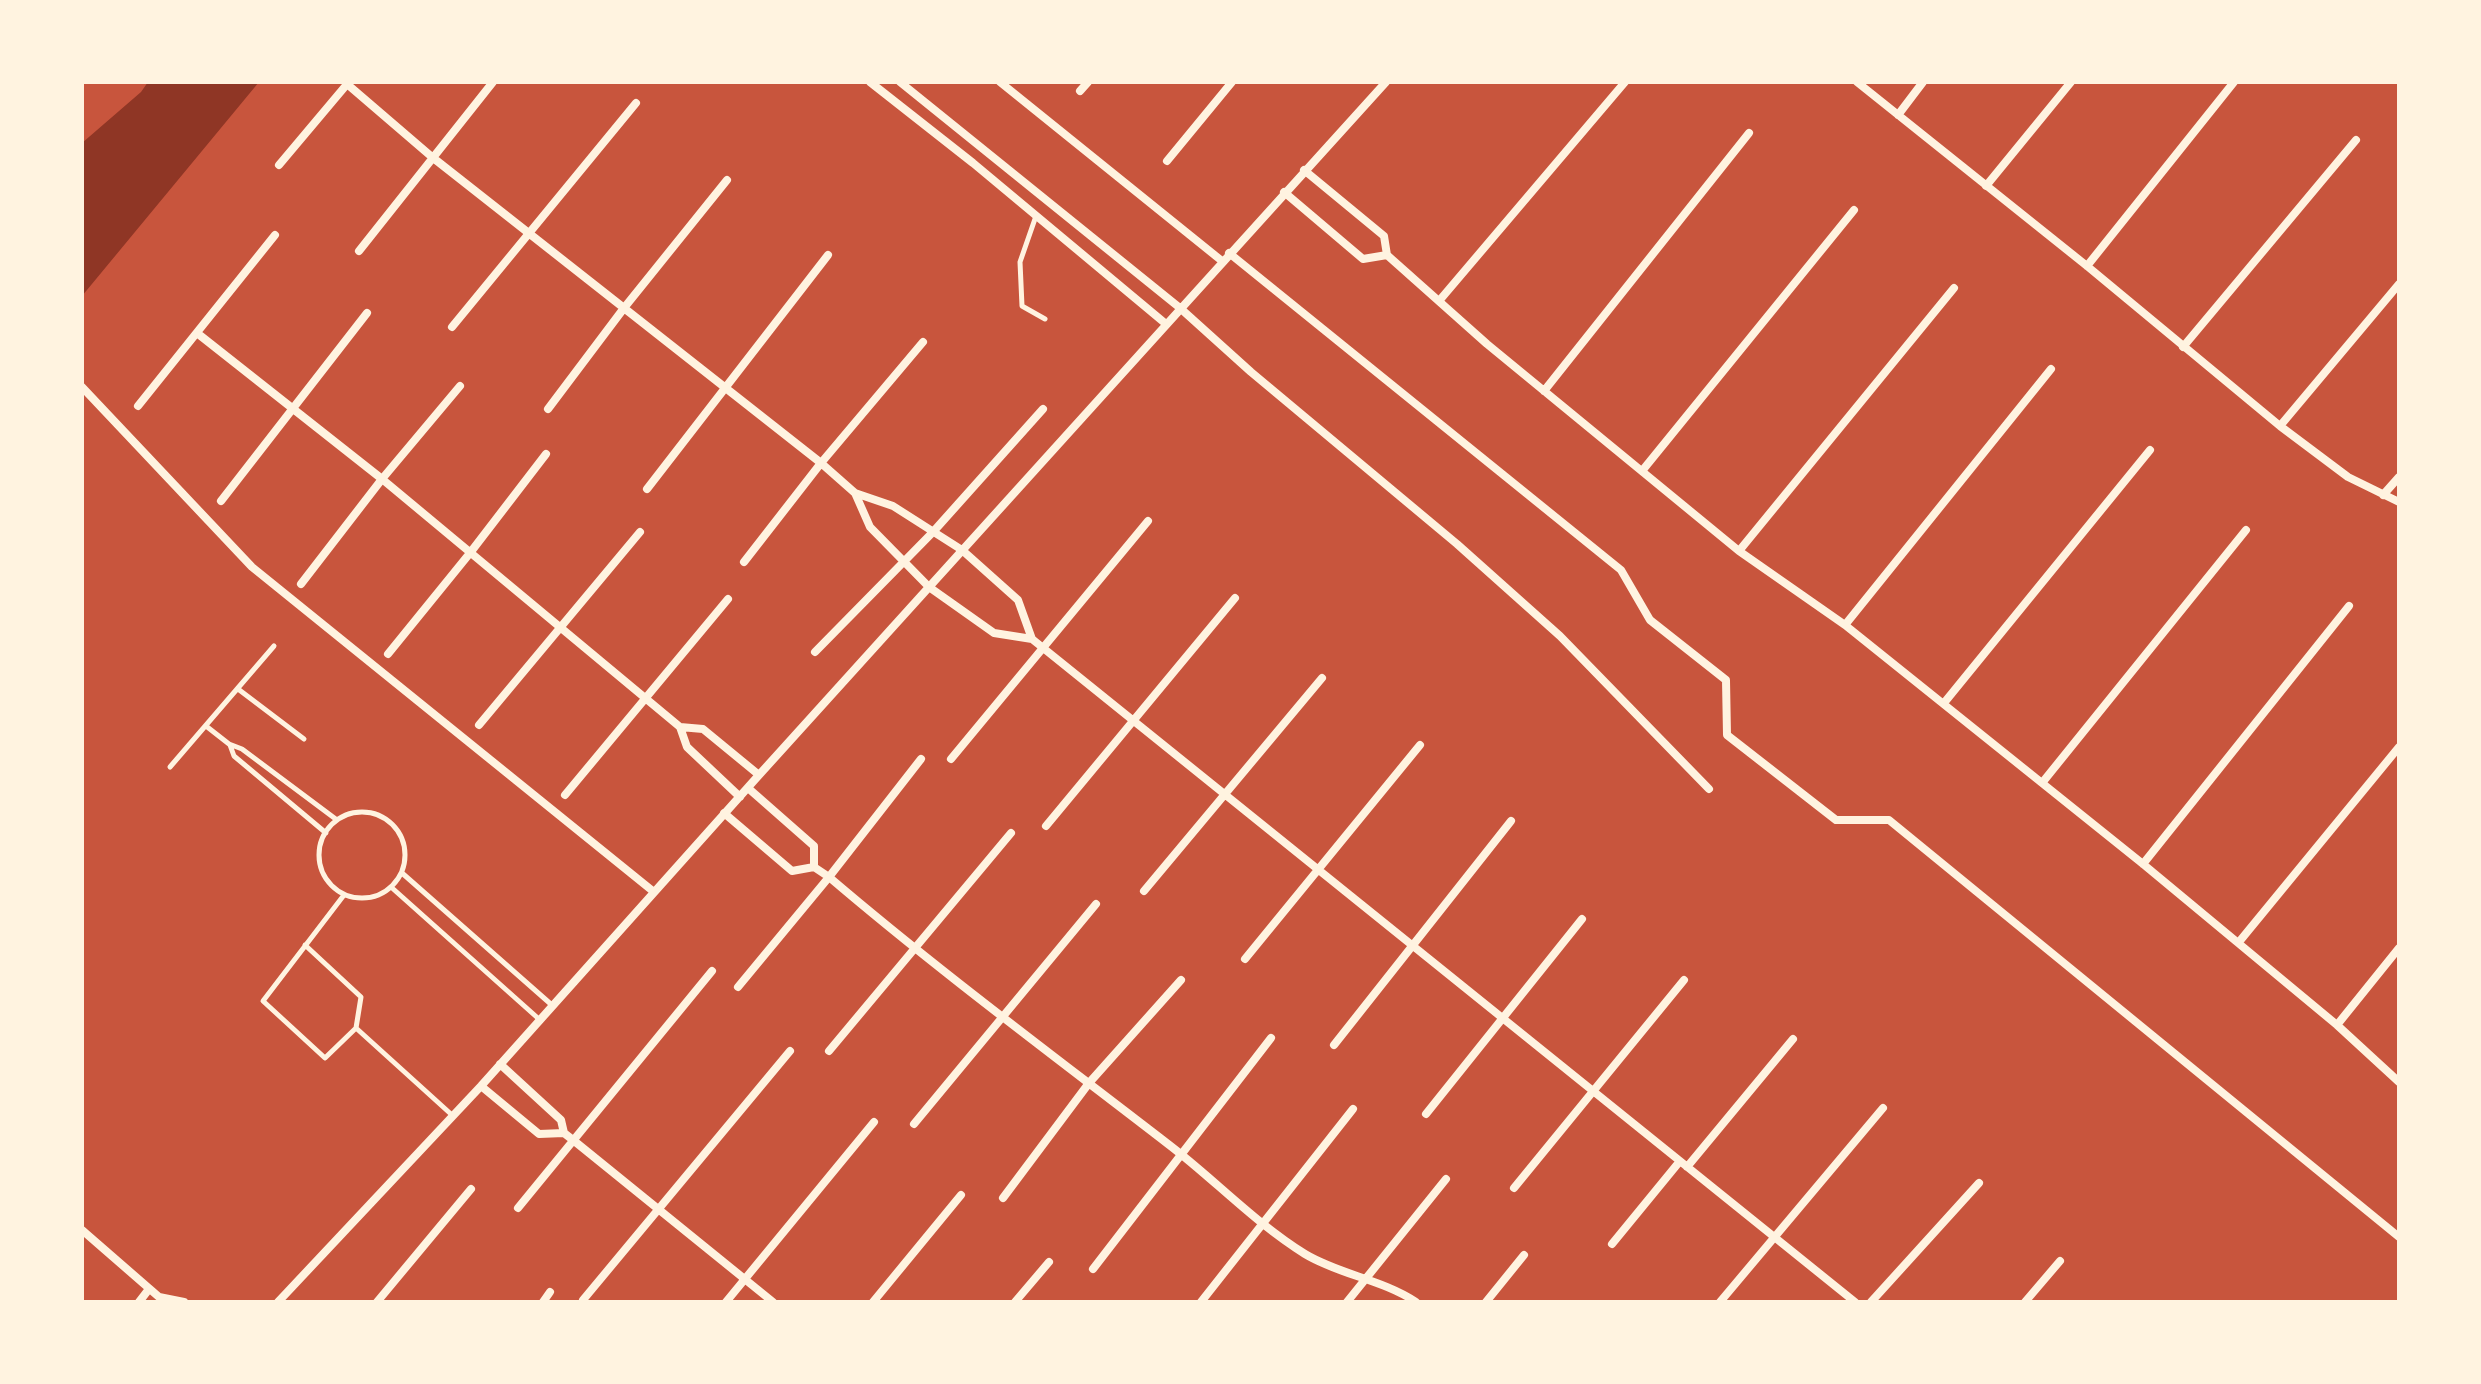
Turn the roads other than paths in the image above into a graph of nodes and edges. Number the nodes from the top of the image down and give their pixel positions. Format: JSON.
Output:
{"nodes":[{"id":1,"x":493,"y":82,"type":"edge"},
{"id":2,"x":870,"y":82,"type":"edge"},
{"id":3,"x":900,"y":82,"type":"edge"},
{"id":4,"x":1000,"y":82,"type":"edge"},
{"id":5,"x":1088,"y":82,"type":"edge"},
{"id":6,"x":1232,"y":82,"type":"edge"},
{"id":7,"x":1386,"y":82,"type":"edge"},
{"id":8,"x":1625,"y":82,"type":"edge"},
{"id":9,"x":1857,"y":82,"type":"edge"},
{"id":10,"x":1923,"y":82,"type":"edge"},
{"id":11,"x":2071,"y":82,"type":"edge"},
{"id":12,"x":2234,"y":82,"type":"edge"},
{"id":13,"x":348,"y":83,"type":"edge"},
{"id":14,"x":1080,"y":91,"type":"dead end"},
{"id":15,"x":636,"y":103,"type":"dead end"},
{"id":16,"x":1898,"y":115,"type":"junction"},
{"id":17,"x":1749,"y":133,"type":"dead end"},
{"id":18,"x":2356,"y":140,"type":"dead end"},
{"id":19,"x":432,"y":157,"type":"junction"},
{"id":20,"x":1167,"y":161,"type":"dead end"},
{"id":21,"x":279,"y":165,"type":"dead end"},
{"id":22,"x":1304,"y":170,"type":"junction"},
{"id":23,"x":727,"y":180,"type":"dead end"},
{"id":24,"x":1986,"y":186,"type":"junction"},
{"id":25,"x":1284,"y":192,"type":"junction"},
{"id":26,"x":1854,"y":210,"type":"dead end"},
{"id":27,"x":1036,"y":216,"type":"junction"},
{"id":28,"x":530,"y":234,"type":"junction"},
{"id":29,"x":275,"y":235,"type":"dead end"},
{"id":30,"x":359,"y":251,"type":"dead end"},
{"id":31,"x":1229,"y":253,"type":"junction"},
{"id":32,"x":828,"y":255,"type":"dead end"},
{"id":33,"x":1387,"y":255,"type":"junction"},
{"id":34,"x":1222,"y":261,"type":"junction"},
{"id":35,"x":2087,"y":266,"type":"junction"},
{"id":36,"x":2399,"y":284,"type":"edge"},
{"id":37,"x":1954,"y":288,"type":"dead end"},
{"id":38,"x":1439,"y":301,"type":"junction"},
{"id":39,"x":624,"y":308,"type":"junction"},
{"id":40,"x":1180,"y":308,"type":"junction"},
{"id":41,"x":367,"y":313,"type":"dead end"},
{"id":42,"x":1045,"y":319,"type":"dead end"},
{"id":43,"x":1166,"y":324,"type":"junction"},
{"id":44,"x":452,"y":327,"type":"dead end"},
{"id":45,"x":197,"y":333,"type":"junction"},
{"id":46,"x":923,"y":342,"type":"dead end"},
{"id":47,"x":2183,"y":347,"type":"junction"},
{"id":48,"x":2051,"y":369,"type":"dead end"},
{"id":49,"x":460,"y":386,"type":"dead end"},
{"id":50,"x":724,"y":387,"type":"junction"},
{"id":51,"x":84,"y":388,"type":"edge"},
{"id":52,"x":1544,"y":391,"type":"junction"},
{"id":53,"x":138,"y":406,"type":"dead end"},
{"id":54,"x":294,"y":409,"type":"junction"},
{"id":55,"x":548,"y":409,"type":"dead end"},
{"id":56,"x":1043,"y":409,"type":"dead end"},
{"id":57,"x":2280,"y":426,"type":"junction"},
{"id":58,"x":2150,"y":450,"type":"dead end"},
{"id":59,"x":546,"y":454,"type":"dead end"},
{"id":60,"x":821,"y":463,"type":"junction"},
{"id":61,"x":1642,"y":471,"type":"junction"},
{"id":62,"x":2399,"y":477,"type":"edge"},
{"id":63,"x":382,"y":479,"type":"junction"},
{"id":64,"x":647,"y":489,"type":"dead end"},
{"id":65,"x":855,"y":493,"type":"junction"},
{"id":66,"x":2383,"y":495,"type":"junction"},
{"id":67,"x":221,"y":501,"type":"dead end"},
{"id":68,"x":2399,"y":502,"type":"edge"},
{"id":69,"x":1148,"y":521,"type":"dead end"},
{"id":70,"x":2246,"y":530,"type":"dead end"},
{"id":71,"x":640,"y":532,"type":"dead end"},
{"id":72,"x":933,"y":532,"type":"junction"},
{"id":73,"x":962,"y":550,"type":"junction"},
{"id":74,"x":1739,"y":551,"type":"junction"},
{"id":75,"x":470,"y":553,"type":"junction"},
{"id":76,"x":744,"y":562,"type":"dead end"},
{"id":77,"x":903,"y":562,"type":"junction"},
{"id":78,"x":301,"y":584,"type":"dead end"},
{"id":79,"x":929,"y":587,"type":"junction"},
{"id":80,"x":1235,"y":598,"type":"dead end"},
{"id":81,"x":728,"y":599,"type":"dead end"},
{"id":82,"x":2349,"y":606,"type":"dead end"},
{"id":83,"x":1845,"y":625,"type":"junction"},
{"id":84,"x":561,"y":629,"type":"junction"},
{"id":85,"x":1032,"y":639,"type":"junction"},
{"id":86,"x":274,"y":646,"type":"dead end"},
{"id":87,"x":1043,"y":648,"type":"junction"},
{"id":88,"x":815,"y":652,"type":"dead end"},
{"id":89,"x":388,"y":654,"type":"dead end"},
{"id":90,"x":1322,"y":678,"type":"dead end"},
{"id":91,"x":238,"y":689,"type":"junction"},
{"id":92,"x":644,"y":699,"type":"junction"},
{"id":93,"x":1944,"y":703,"type":"junction"},
{"id":94,"x":1134,"y":721,"type":"junction"},
{"id":95,"x":479,"y":725,"type":"dead end"},
{"id":96,"x":206,"y":726,"type":"junction"},
{"id":97,"x":680,"y":727,"type":"junction"},
{"id":98,"x":304,"y":739,"type":"dead end"},
{"id":99,"x":229,"y":744,"type":"junction"},
{"id":100,"x":1420,"y":745,"type":"dead end"},
{"id":101,"x":2399,"y":747,"type":"edge"},
{"id":102,"x":921,"y":759,"type":"dead end"},
{"id":103,"x":951,"y":759,"type":"dead end"},
{"id":104,"x":170,"y":767,"type":"dead end"},
{"id":105,"x":759,"y":775,"type":"junction"},
{"id":106,"x":2042,"y":783,"type":"junction"},
{"id":107,"x":748,"y":788,"type":"junction"},
{"id":108,"x":1709,"y":789,"type":"dead end"},
{"id":109,"x":565,"y":795,"type":"dead end"},
{"id":110,"x":1226,"y":795,"type":"junction"},
{"id":111,"x":740,"y":797,"type":"junction"},
{"id":112,"x":724,"y":813,"type":"junction"},
{"id":113,"x":337,"y":820,"type":"junction"},
{"id":114,"x":1511,"y":821,"type":"dead end"},
{"id":115,"x":1046,"y":826,"type":"dead end"},
{"id":116,"x":326,"y":833,"type":"junction"},
{"id":117,"x":1011,"y":833,"type":"dead end"},
{"id":118,"x":2143,"y":864,"type":"junction"},
{"id":119,"x":814,"y":867,"type":"junction"},
{"id":120,"x":1318,"y":869,"type":"junction"},
{"id":121,"x":402,"y":873,"type":"junction"},
{"id":122,"x":829,"y":877,"type":"junction"},
{"id":123,"x":391,"y":887,"type":"junction"},
{"id":124,"x":1144,"y":891,"type":"dead end"},
{"id":125,"x":654,"y":892,"type":"junction"},
{"id":126,"x":344,"y":895,"type":"junction"},
{"id":127,"x":1096,"y":904,"type":"dead end"},
{"id":128,"x":1582,"y":919,"type":"dead end"},
{"id":129,"x":2239,"y":942,"type":"junction"},
{"id":130,"x":305,"y":945,"type":"junction"},
{"id":131,"x":1412,"y":945,"type":"junction"},
{"id":132,"x":2399,"y":948,"type":"edge"},
{"id":133,"x":913,"y":949,"type":"junction"},
{"id":134,"x":1245,"y":959,"type":"dead end"},
{"id":135,"x":712,"y":971,"type":"dead end"},
{"id":136,"x":1181,"y":980,"type":"dead end"},
{"id":137,"x":1684,"y":980,"type":"dead end"},
{"id":138,"x":738,"y":987,"type":"dead end"},
{"id":139,"x":553,"y":1006,"type":"junction"},
{"id":140,"x":1003,"y":1017,"type":"junction"},
{"id":141,"x":1503,"y":1018,"type":"junction"},
{"id":142,"x":540,"y":1020,"type":"junction"},
{"id":143,"x":2337,"y":1025,"type":"junction"},
{"id":144,"x":356,"y":1028,"type":"junction"},
{"id":145,"x":1271,"y":1038,"type":"dead end"},
{"id":146,"x":1793,"y":1039,"type":"dead end"},
{"id":147,"x":1334,"y":1045,"type":"dead end"},
{"id":148,"x":790,"y":1051,"type":"dead end"},
{"id":149,"x":829,"y":1051,"type":"dead end"},
{"id":150,"x":500,"y":1064,"type":"junction"},
{"id":151,"x":2399,"y":1082,"type":"edge"},
{"id":152,"x":1089,"y":1083,"type":"junction"},
{"id":153,"x":481,"y":1086,"type":"junction"},
{"id":154,"x":1593,"y":1091,"type":"junction"},
{"id":155,"x":1883,"y":1108,"type":"dead end"},
{"id":156,"x":1353,"y":1109,"type":"dead end"},
{"id":157,"x":1426,"y":1114,"type":"dead end"},
{"id":158,"x":452,"y":1115,"type":"junction"},
{"id":159,"x":874,"y":1122,"type":"dead end"},
{"id":160,"x":914,"y":1124,"type":"dead end"},
{"id":161,"x":564,"y":1133,"type":"junction"},
{"id":162,"x":573,"y":1140,"type":"junction"},
{"id":163,"x":1180,"y":1153,"type":"junction"},
{"id":164,"x":1684,"y":1164,"type":"junction"},
{"id":165,"x":1446,"y":1179,"type":"dead end"},
{"id":166,"x":1979,"y":1183,"type":"dead end"},
{"id":167,"x":1514,"y":1188,"type":"dead end"},
{"id":168,"x":471,"y":1189,"type":"dead end"},
{"id":169,"x":961,"y":1195,"type":"dead end"},
{"id":170,"x":1003,"y":1198,"type":"dead end"},
{"id":171,"x":518,"y":1208,"type":"dead end"},
{"id":172,"x":659,"y":1209,"type":"junction"},
{"id":173,"x":1263,"y":1224,"type":"junction"},
{"id":174,"x":82,"y":1230,"type":"edge"},
{"id":175,"x":2399,"y":1237,"type":"edge"},
{"id":176,"x":1774,"y":1238,"type":"junction"},
{"id":177,"x":1612,"y":1244,"type":"dead end"},
{"id":178,"x":1524,"y":1255,"type":"dead end"},
{"id":179,"x":2060,"y":1261,"type":"dead end"},
{"id":180,"x":1049,"y":1262,"type":"dead end"},
{"id":181,"x":1093,"y":1269,"type":"dead end"},
{"id":182,"x":1367,"y":1278,"type":"junction"},
{"id":183,"x":745,"y":1279,"type":"junction"},
{"id":184,"x":149,"y":1289,"type":"junction"},
{"id":185,"x":550,"y":1292,"type":"dead end"},
{"id":186,"x":159,"y":1300,"type":"edge"},
{"id":187,"x":583,"y":1300,"type":"dead end"},
{"id":188,"x":139,"y":1302,"type":"edge"},
{"id":189,"x":184,"y":1302,"type":"edge"},
{"id":190,"x":278,"y":1302,"type":"edge"},
{"id":191,"x":377,"y":1302,"type":"edge"},
{"id":192,"x":543,"y":1302,"type":"edge"},
{"id":193,"x":726,"y":1302,"type":"edge"},
{"id":194,"x":773,"y":1302,"type":"edge"},
{"id":195,"x":873,"y":1302,"type":"edge"},
{"id":196,"x":1015,"y":1302,"type":"edge"},
{"id":197,"x":1201,"y":1302,"type":"edge"},
{"id":198,"x":1347,"y":1302,"type":"edge"},
{"id":199,"x":1416,"y":1302,"type":"edge"},
{"id":200,"x":1486,"y":1302,"type":"edge"},
{"id":201,"x":1720,"y":1302,"type":"edge"},
{"id":202,"x":1855,"y":1302,"type":"edge"},
{"id":203,"x":1871,"y":1302,"type":"edge"},
{"id":204,"x":2025,"y":1302,"type":"edge"}],
"edges":[{"from":1,"to":19,"type":"street"},
{"from":2,"to":27,"type":"street"},
{"from":3,"to":40,"type":"street"},
{"from":4,"to":34,"type":"street"},
{"from":5,"to":14,"type":"street"},
{"from":6,"to":20,"type":"street"},
{"from":7,"to":22,"type":"street"},
{"from":8,"to":38,"type":"street"},
{"from":9,"to":16,"type":"street"},
{"from":10,"to":16,"type":"street"},
{"from":11,"to":24,"type":"street"},
{"from":12,"to":35,"type":"street"},
{"from":13,"to":19,"type":"street"},
{"from":13,"to":21,"type":"street"},
{"from":15,"to":28,"type":"street"},
{"from":16,"to":24,"type":"street"},
{"from":17,"to":52,"type":"street"},
{"from":18,"to":47,"type":"street"},
{"from":19,"to":28,"type":"street"},
{"from":19,"to":30,"type":"street"},
{"from":22,"to":25,"type":"street"},
{"from":22,"to":33,"type":"street"},
{"from":23,"to":39,"type":"street"},
{"from":24,"to":35,"type":"street"},
{"from":25,"to":31,"type":"street"},
{"from":25,"to":33,"type":"street"},
{"from":26,"to":61,"type":"street"},
{"from":27,"to":42,"type":"lane"},
{"from":27,"to":43,"type":"street"},
{"from":28,"to":39,"type":"street"},
{"from":28,"to":44,"type":"street"},
{"from":29,"to":45,"type":"street"},
{"from":31,"to":34,"type":"street"},
{"from":31,"to":175,"type":"street"},
{"from":32,"to":50,"type":"street"},
{"from":33,"to":38,"type":"street"},
{"from":34,"to":40,"type":"street"},
{"from":35,"to":47,"type":"street"},
{"from":36,"to":57,"type":"street"},
{"from":37,"to":74,"type":"street"},
{"from":38,"to":52,"type":"street"},
{"from":39,"to":50,"type":"street"},
{"from":39,"to":55,"type":"street"},
{"from":40,"to":43,"type":"street"},
{"from":40,"to":108,"type":"street"},
{"from":41,"to":54,"type":"street"},
{"from":43,"to":73,"type":"street"},
{"from":45,"to":53,"type":"street"},
{"from":45,"to":54,"type":"street"},
{"from":46,"to":60,"type":"street"},
{"from":47,"to":57,"type":"street"},
{"from":48,"to":83,"type":"street"},
{"from":49,"to":63,"type":"street"},
{"from":50,"to":60,"type":"street"},
{"from":50,"to":64,"type":"street"},
{"from":51,"to":125,"type":"street"},
{"from":52,"to":61,"type":"street"},
{"from":54,"to":63,"type":"street"},
{"from":54,"to":67,"type":"street"},
{"from":56,"to":72,"type":"street"},
{"from":57,"to":66,"type":"street"},
{"from":58,"to":93,"type":"street"},
{"from":59,"to":75,"type":"street"},
{"from":60,"to":65,"type":"street"},
{"from":60,"to":76,"type":"street"},
{"from":61,"to":74,"type":"street"},
{"from":62,"to":66,"type":"street"},
{"from":63,"to":75,"type":"street"},
{"from":63,"to":78,"type":"street"},
{"from":65,"to":72,"type":"street"},
{"from":65,"to":77,"type":"street"},
{"from":66,"to":68,"type":"street"},
{"from":69,"to":87,"type":"street"},
{"from":70,"to":106,"type":"street"},
{"from":71,"to":84,"type":"street"},
{"from":72,"to":73,"type":"street"},
{"from":72,"to":77,"type":"street"},
{"from":73,"to":79,"type":"street"},
{"from":73,"to":85,"type":"street"},
{"from":74,"to":83,"type":"street"},
{"from":75,"to":84,"type":"street"},
{"from":75,"to":89,"type":"street"},
{"from":77,"to":79,"type":"street"},
{"from":77,"to":88,"type":"street"},
{"from":79,"to":85,"type":"street"},
{"from":79,"to":105,"type":"street"},
{"from":80,"to":94,"type":"street"},
{"from":81,"to":92,"type":"street"},
{"from":82,"to":118,"type":"street"},
{"from":83,"to":93,"type":"street"},
{"from":84,"to":92,"type":"street"},
{"from":84,"to":95,"type":"street"},
{"from":85,"to":87,"type":"street"},
{"from":86,"to":91,"type":"lane"},
{"from":87,"to":94,"type":"street"},
{"from":87,"to":103,"type":"street"},
{"from":90,"to":110,"type":"street"},
{"from":91,"to":96,"type":"lane"},
{"from":91,"to":98,"type":"lane"},
{"from":92,"to":97,"type":"street"},
{"from":92,"to":109,"type":"street"},
{"from":93,"to":106,"type":"street"},
{"from":94,"to":110,"type":"street"},
{"from":94,"to":115,"type":"street"},
{"from":96,"to":99,"type":"lane"},
{"from":96,"to":104,"type":"lane"},
{"from":97,"to":105,"type":"street"},
{"from":97,"to":111,"type":"street"},
{"from":99,"to":113,"type":"lane"},
{"from":99,"to":116,"type":"lane"},
{"from":100,"to":120,"type":"street"},
{"from":101,"to":129,"type":"street"},
{"from":102,"to":122,"type":"street"},
{"from":105,"to":107,"type":"street"},
{"from":106,"to":118,"type":"street"},
{"from":107,"to":111,"type":"street"},
{"from":107,"to":119,"type":"street"},
{"from":110,"to":120,"type":"street"},
{"from":110,"to":124,"type":"street"},
{"from":111,"to":112,"type":"street"},
{"from":112,"to":119,"type":"street"},
{"from":112,"to":125,"type":"street"},
{"from":113,"to":116,"type":"lane"},
{"from":113,"to":121,"type":"lane"},
{"from":114,"to":131,"type":"street"},
{"from":116,"to":126,"type":"lane"},
{"from":117,"to":133,"type":"street"},
{"from":118,"to":129,"type":"street"},
{"from":119,"to":122,"type":"street"},
{"from":120,"to":131,"type":"street"},
{"from":120,"to":134,"type":"street"},
{"from":121,"to":123,"type":"lane"},
{"from":121,"to":139,"type":"lane"},
{"from":122,"to":133,"type":"street"},
{"from":122,"to":138,"type":"street"},
{"from":123,"to":126,"type":"lane"},
{"from":123,"to":142,"type":"lane"},
{"from":125,"to":139,"type":"street"},
{"from":126,"to":130,"type":"lane"},
{"from":127,"to":140,"type":"street"},
{"from":128,"to":141,"type":"street"},
{"from":129,"to":143,"type":"street"},
{"from":130,"to":144,"type":"lane"},
{"from":130,"to":144,"type":"lane"},
{"from":131,"to":141,"type":"street"},
{"from":131,"to":147,"type":"street"},
{"from":132,"to":143,"type":"street"},
{"from":133,"to":140,"type":"street"},
{"from":133,"to":149,"type":"street"},
{"from":135,"to":162,"type":"street"},
{"from":136,"to":152,"type":"street"},
{"from":137,"to":154,"type":"street"},
{"from":139,"to":142,"type":"street"},
{"from":140,"to":152,"type":"street"},
{"from":140,"to":160,"type":"street"},
{"from":141,"to":154,"type":"street"},
{"from":141,"to":157,"type":"street"},
{"from":142,"to":150,"type":"street"},
{"from":143,"to":151,"type":"street"},
{"from":144,"to":158,"type":"lane"},
{"from":145,"to":163,"type":"street"},
{"from":146,"to":164,"type":"street"},
{"from":148,"to":172,"type":"street"},
{"from":150,"to":153,"type":"street"},
{"from":150,"to":161,"type":"street"},
{"from":152,"to":163,"type":"street"},
{"from":152,"to":170,"type":"street"},
{"from":153,"to":158,"type":"street"},
{"from":153,"to":161,"type":"street"},
{"from":154,"to":164,"type":"street"},
{"from":154,"to":167,"type":"street"},
{"from":155,"to":176,"type":"street"},
{"from":156,"to":173,"type":"street"},
{"from":158,"to":190,"type":"street"},
{"from":159,"to":183,"type":"street"},
{"from":161,"to":162,"type":"street"},
{"from":162,"to":171,"type":"street"},
{"from":162,"to":172,"type":"street"},
{"from":163,"to":173,"type":"street"},
{"from":163,"to":181,"type":"street"},
{"from":164,"to":176,"type":"street"},
{"from":164,"to":177,"type":"street"},
{"from":165,"to":182,"type":"street"},
{"from":166,"to":203,"type":"street"},
{"from":168,"to":191,"type":"street"},
{"from":169,"to":195,"type":"street"},
{"from":172,"to":183,"type":"street"},
{"from":172,"to":187,"type":"street"},
{"from":173,"to":182,"type":"street"},
{"from":173,"to":197,"type":"street"},
{"from":174,"to":184,"type":"street"},
{"from":176,"to":201,"type":"street"},
{"from":176,"to":202,"type":"street"},
{"from":178,"to":200,"type":"street"},
{"from":179,"to":204,"type":"street"},
{"from":180,"to":196,"type":"street"},
{"from":182,"to":198,"type":"street"},
{"from":182,"to":199,"type":"street"},
{"from":183,"to":193,"type":"street"},
{"from":183,"to":194,"type":"street"},
{"from":184,"to":186,"type":"street"},
{"from":184,"to":188,"type":"street"},
{"from":185,"to":192,"type":"street"},
{"from":186,"to":189,"type":"street"}]}
